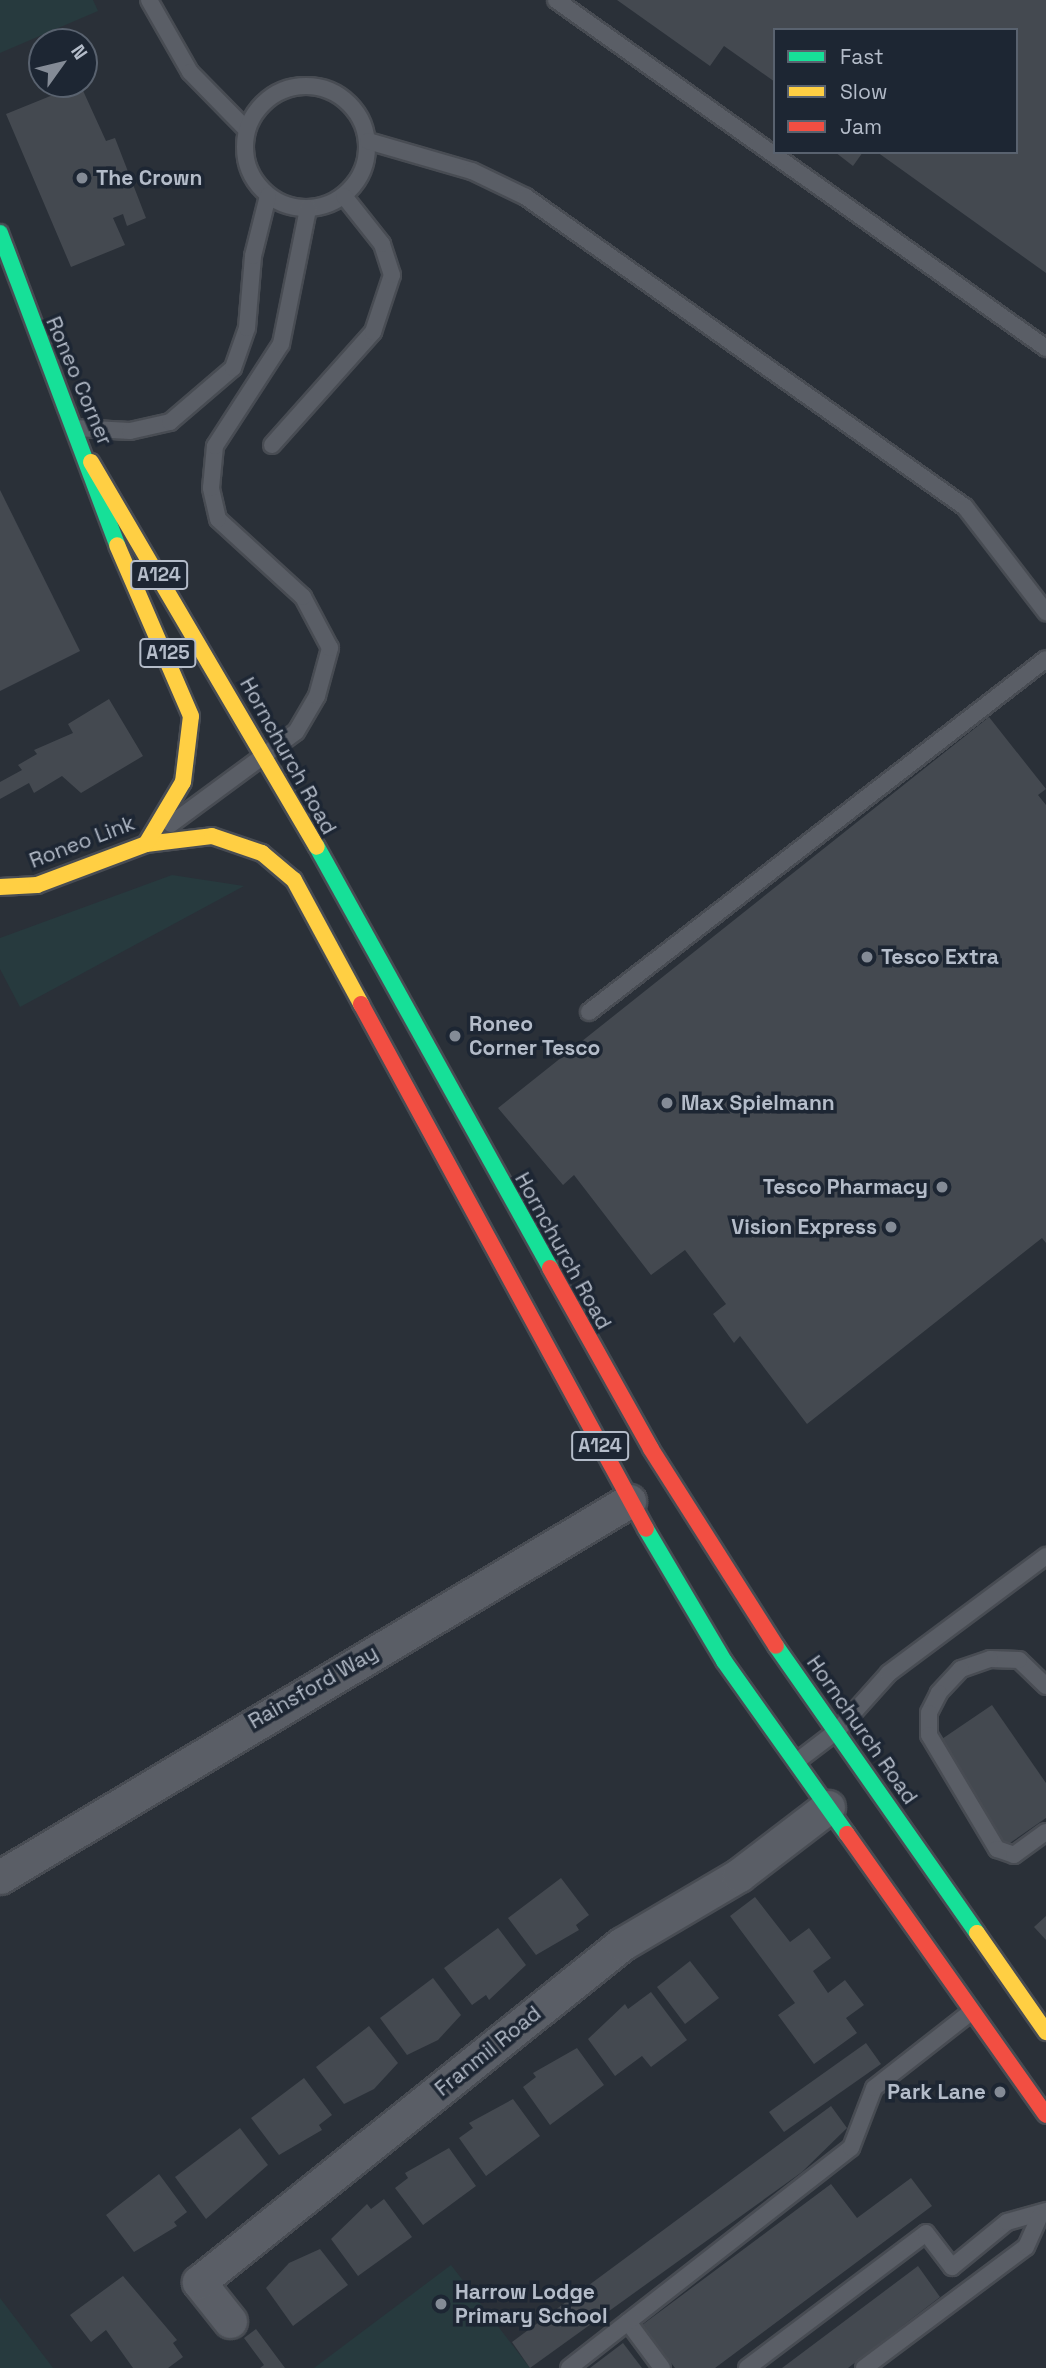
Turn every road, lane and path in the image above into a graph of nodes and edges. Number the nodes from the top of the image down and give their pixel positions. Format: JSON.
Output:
{"nodes":[{"id":1,"x":149,"y":0,"type":"edge"},
{"id":2,"x":556,"y":0,"type":"edge"},
{"id":3,"x":246,"y":129,"type":"junction"},
{"id":4,"x":368,"y":141,"type":"junction"},
{"id":5,"x":268,"y":196,"type":"junction"},
{"id":6,"x":344,"y":196,"type":"junction"},
{"id":7,"x":308,"y":209,"type":"junction"},
{"id":8,"x":0,"y":233,"type":"edge"},
{"id":9,"x":9,"y":309,"type":"dead end"},
{"id":10,"x":29,"y":316,"type":"junction"},
{"id":11,"x":1046,"y":348,"type":"edge"},
{"id":12,"x":75,"y":428,"type":"junction"},
{"id":13,"x":272,"y":445,"type":"dead end"},
{"id":14,"x":91,"y":462,"type":"junction"},
{"id":15,"x":1046,"y":612,"type":"edge"},
{"id":16,"x":1046,"y":659,"type":"edge"},
{"id":17,"x":264,"y":754,"type":"junction"},
{"id":18,"x":146,"y":844,"type":"junction"},
{"id":19,"x":0,"y":887,"type":"edge"},
{"id":20,"x":589,"y":1012,"type":"dead end"},
{"id":21,"x":629,"y":1501,"type":"junction"},
{"id":22,"x":1046,"y":1556,"type":"edge"},
{"id":23,"x":1046,"y":1686,"type":"edge"},
{"id":24,"x":838,"y":1730,"type":"junction"},
{"id":25,"x":796,"y":1762,"type":"junction"},
{"id":26,"x":828,"y":1807,"type":"junction"},
{"id":27,"x":1046,"y":1832,"type":"edge"},
{"id":28,"x":0,"y":1877,"type":"edge"},
{"id":29,"x":971,"y":2012,"type":"junction"},
{"id":30,"x":1046,"y":2032,"type":"edge"},
{"id":31,"x":1046,"y":2115,"type":"edge"},
{"id":32,"x":1043,"y":2213,"type":"edge"},
{"id":33,"x":230,"y":2321,"type":"dead end"},
{"id":34,"x":628,"y":2322,"type":"junction"},
{"id":35,"x":569,"y":2368,"type":"edge"},
{"id":36,"x":662,"y":2368,"type":"edge"},
{"id":37,"x":747,"y":2368,"type":"edge"},
{"id":38,"x":864,"y":2368,"type":"edge"}],
"edges":[{"from":1,"to":3,"type":"lane"},
{"from":2,"to":11,"type":"lane"},
{"from":3,"to":4,"type":"lane"},
{"from":3,"to":5,"type":"lane"},
{"from":4,"to":6,"type":"lane"},
{"from":4,"to":15,"type":"lane"},
{"from":5,"to":7,"type":"lane"},
{"from":5,"to":12,"type":"lane"},
{"from":6,"to":7,"type":"lane"},
{"from":6,"to":13,"type":"lane"},
{"from":7,"to":17,"type":"lane"},
{"from":8,"to":10,"type":"main road","name":"Roneo Corner","number":"A125"},
{"from":9,"to":10,"type":"main road","name":"Roneo Corner"},
{"from":10,"to":12,"type":"main road","name":"Roneo Corner","number":"A125"},
{"from":12,"to":14,"type":"main road","name":"Roneo Corner","number":"A125"},
{"from":14,"to":17,"type":"main road","name":"Hornchurch Road","number":"A124"},
{"from":14,"to":18,"type":"main road","name":"Roneo Link","number":"A125"},
{"from":16,"to":20,"type":"lane"},
{"from":17,"to":18,"type":"lane"},
{"from":17,"to":24,"type":"main road","name":"Hornchurch Road","number":"A124"},
{"from":18,"to":19,"type":"main road","name":"Roneo Link"},
{"from":18,"to":21,"type":"main road","number":"A124"},
{"from":21,"to":25,"type":"main road","number":"A124"},
{"from":21,"to":28,"type":"street","name":"Rainsford Way"},
{"from":22,"to":24,"type":"lane"},
{"from":23,"to":27,"type":"lane"},
{"from":24,"to":25,"type":"lane"},
{"from":24,"to":30,"type":"main road","name":"Hornchurch Road","number":"A124"},
{"from":25,"to":26,"type":"main road","number":"A124"},
{"from":26,"to":29,"type":"main road","number":"A124"},
{"from":26,"to":33,"type":"street","name":"Franmil Road"},
{"from":29,"to":31,"type":"main road","number":"A124"},
{"from":29,"to":34,"type":"lane"},
{"from":32,"to":37,"type":"lane"},
{"from":32,"to":38,"type":"lane"},
{"from":34,"to":35,"type":"lane"},
{"from":34,"to":36,"type":"lane"}]}
